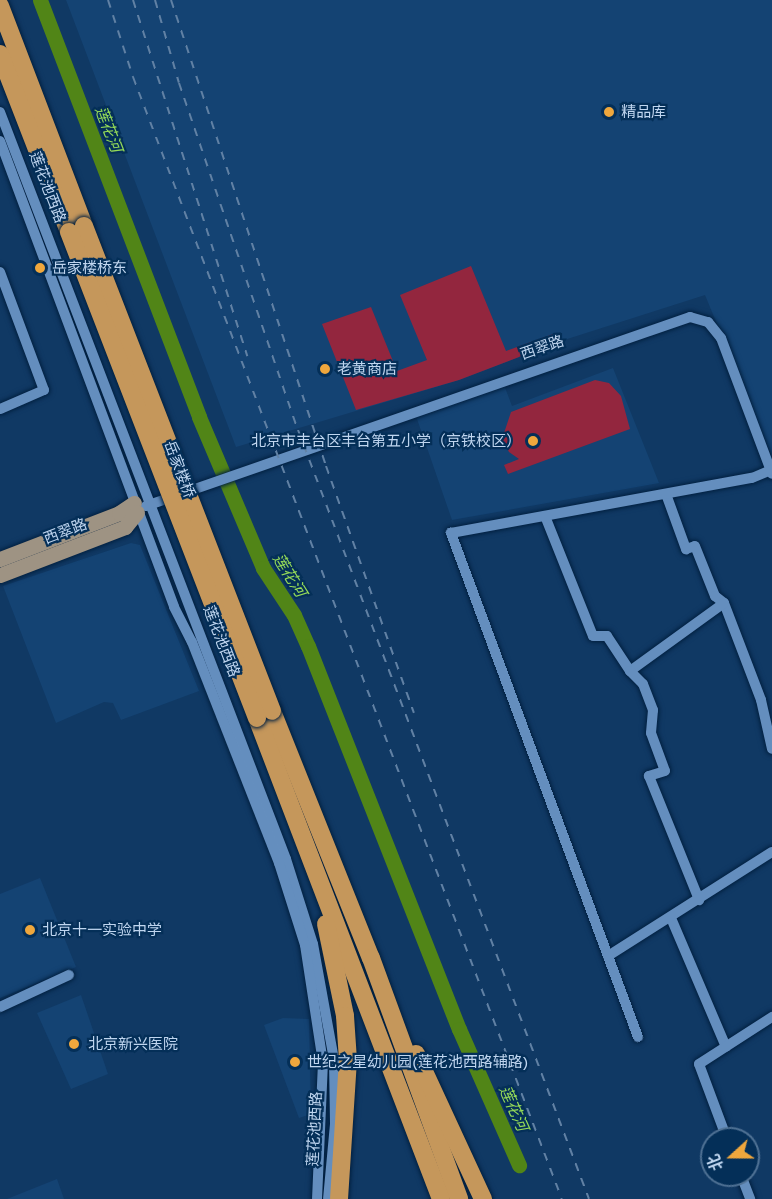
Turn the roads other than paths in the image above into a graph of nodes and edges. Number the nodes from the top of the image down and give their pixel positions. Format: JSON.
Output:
{"nodes":[{"id":1,"x":0,"y":6,"type":"edge"},
{"id":2,"x":0,"y":54,"type":"edge"},
{"id":3,"x":0,"y":112,"type":"edge"},
{"id":4,"x":0,"y":141,"type":"edge"},
{"id":5,"x":76,"y":229,"type":"junction"},
{"id":6,"x":0,"y":272,"type":"edge"},
{"id":7,"x":0,"y":409,"type":"edge"},
{"id":8,"x":771,"y":472,"type":"edge"},
{"id":9,"x":666,"y":494,"type":"junction"},
{"id":10,"x":150,"y":503,"type":"junction"},
{"id":11,"x":136,"y":508,"type":"junction"},
{"id":12,"x":545,"y":516,"type":"junction"},
{"id":13,"x":0,"y":559,"type":"edge"},
{"id":14,"x":0,"y":575,"type":"edge"},
{"id":15,"x":724,"y":603,"type":"junction"},
{"id":16,"x":630,"y":671,"type":"junction"},
{"id":17,"x":265,"y":715,"type":"junction"},
{"id":18,"x":772,"y":749,"type":"edge"},
{"id":19,"x":308,"y":852,"type":"junction"},
{"id":20,"x":770,"y":857,"type":"edge"},
{"id":21,"x":699,"y":900,"type":"junction"},
{"id":22,"x":671,"y":918,"type":"junction"},
{"id":23,"x":608,"y":956,"type":"junction"},
{"id":24,"x":371,"y":958,"type":"junction"},
{"id":25,"x":69,"y":975,"type":"dead end"},
{"id":26,"x":0,"y":1007,"type":"edge"},
{"id":27,"x":772,"y":1017,"type":"edge"},
{"id":28,"x":638,"y":1037,"type":"dead end"},
{"id":29,"x":726,"y":1047,"type":"junction"},
{"id":30,"x":723,"y":1127,"type":"edge"},
{"id":31,"x":426,"y":1136,"type":"junction"},
{"id":32,"x":317,"y":1199,"type":"edge"},
{"id":33,"x":328,"y":1199,"type":"edge"},
{"id":34,"x":339,"y":1199,"type":"edge"},
{"id":35,"x":441,"y":1199,"type":"edge"},
{"id":36,"x":459,"y":1199,"type":"edge"},
{"id":37,"x":493,"y":1199,"type":"edge"}],
"edges":[{"from":1,"to":5,"type":"highway","name":"莲花池西路"},
{"from":2,"to":5,"type":"highway","name":"莲花池西路"},
{"from":3,"to":10,"type":"street","name":"莲花池西路"},
{"from":4,"to":11,"type":"street","name":"莲花池西路"},
{"from":5,"to":17,"type":"highway","name":"岳家楼桥","bridge":true},
{"from":6,"to":7,"type":"street"},
{"from":8,"to":9,"type":"street"},
{"from":8,"to":10,"type":"street","name":"西翠路"},
{"from":9,"to":12,"type":"street"},
{"from":9,"to":15,"type":"street"},
{"from":10,"to":11,"type":"street","name":"西翠路"},
{"from":10,"to":33,"type":"street","name":"莲花池西路"},
{"from":11,"to":13,"type":"main road","name":"西翠路"},
{"from":11,"to":14,"type":"main road","name":"西翠路"},
{"from":11,"to":32,"type":"street","name":"莲花池西路"},
{"from":12,"to":16,"type":"street"},
{"from":12,"to":23,"type":"street"},
{"from":15,"to":16,"type":"street"},
{"from":15,"to":18,"type":"street"},
{"from":16,"to":21,"type":"street"},
{"from":17,"to":19,"type":"highway"},
{"from":17,"to":24,"type":"highway"},
{"from":19,"to":31,"type":"highway"},
{"from":19,"to":34,"type":"highway"},
{"from":20,"to":21,"type":"street"},
{"from":21,"to":22,"type":"street"},
{"from":22,"to":23,"type":"street"},
{"from":22,"to":29,"type":"street"},
{"from":23,"to":28,"type":"street"},
{"from":24,"to":31,"type":"highway"},
{"from":24,"to":37,"type":"highway"},
{"from":25,"to":26,"type":"street"},
{"from":27,"to":29,"type":"street"},
{"from":29,"to":30,"type":"street"},
{"from":31,"to":35,"type":"highway"},
{"from":31,"to":36,"type":"highway"}]}
